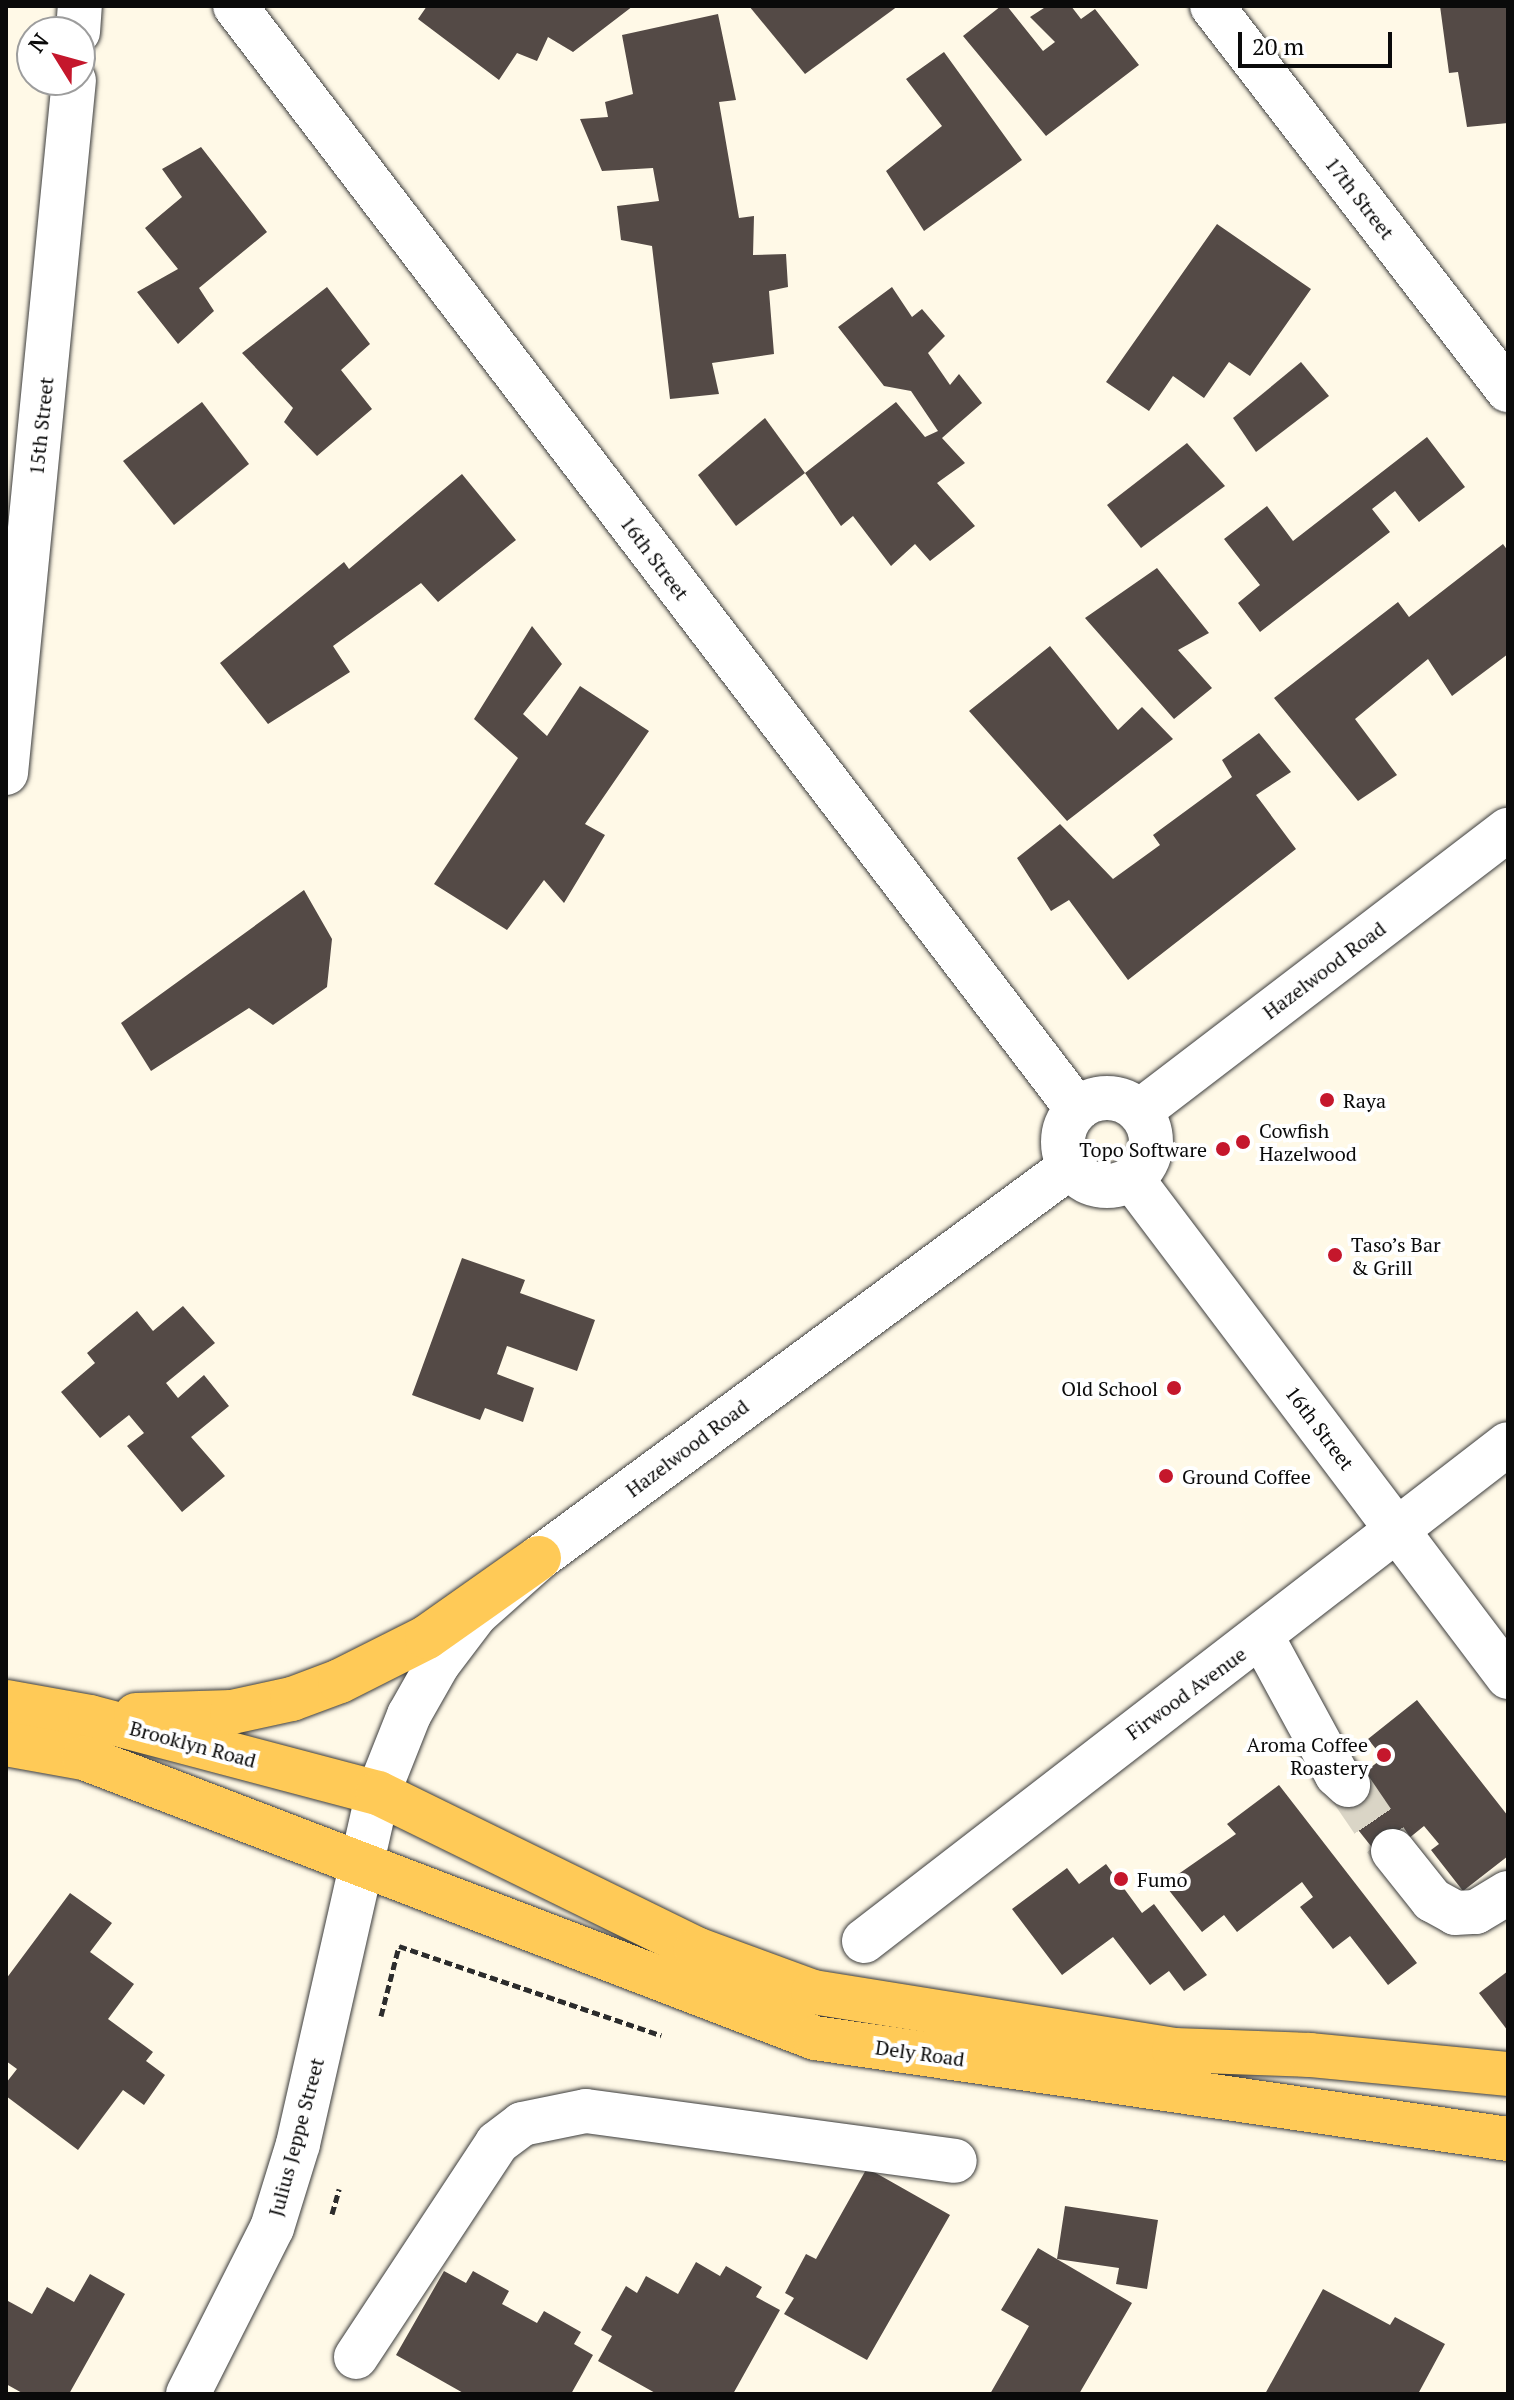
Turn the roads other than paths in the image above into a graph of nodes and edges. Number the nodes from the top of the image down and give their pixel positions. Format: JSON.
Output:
{"nodes":[{"id":1,"x":235,"y":6,"type":"edge"},
{"id":2,"x":1212,"y":6,"type":"edge"},
{"id":3,"x":72,"y":96,"type":"edge"},
{"id":4,"x":1508,"y":390,"type":"edge"},
{"id":5,"x":6,"y":773,"type":"edge"},
{"id":6,"x":1508,"y":830,"type":"edge"},
{"id":7,"x":1077,"y":1109,"type":"junction"},
{"id":8,"x":1140,"y":1111,"type":"junction"},
{"id":9,"x":1070,"y":1167,"type":"junction"},
{"id":10,"x":1132,"y":1179,"type":"junction"},
{"id":11,"x":1508,"y":1444,"type":"edge"},
{"id":12,"x":1397,"y":1531,"type":"junction"},
{"id":13,"x":539,"y":1558,"type":"junction"},
{"id":14,"x":1262,"y":1637,"type":"junction"},
{"id":15,"x":1508,"y":1677,"type":"edge"},
{"id":16,"x":6,"y":1702,"type":"edge"},
{"id":17,"x":90,"y":1717,"type":"junction"},
{"id":18,"x":6,"y":1744,"type":"edge"},
{"id":19,"x":1348,"y":1785,"type":"tunnel mouth"},
{"id":20,"x":378,"y":1793,"type":"junction"},
{"id":21,"x":1393,"y":1851,"type":"tunnel mouth"},
{"id":22,"x":359,"y":1865,"type":"junction"},
{"id":23,"x":1508,"y":1893,"type":"edge"},
{"id":24,"x":864,"y":1941,"type":"dead end"},
{"id":25,"x":1508,"y":2074,"type":"edge"},
{"id":26,"x":1508,"y":2139,"type":"edge"},
{"id":27,"x":955,"y":2161,"type":"dead end"},
{"id":28,"x":356,"y":2357,"type":"dead end"},
{"id":29,"x":188,"y":2394,"type":"edge"}],
"edges":[{"from":1,"to":7,"type":"street","name":"16th Street"},
{"from":2,"to":4,"type":"street","name":"17th Street"},
{"from":3,"to":5,"type":"street","name":"15th Street"},
{"from":6,"to":8,"type":"street","name":"Hazelwood Road"},
{"from":7,"to":8,"type":"street"},
{"from":7,"to":9,"type":"street"},
{"from":8,"to":10,"type":"street"},
{"from":9,"to":10,"type":"street"},
{"from":9,"to":13,"type":"street","name":"Hazelwood Road"},
{"from":10,"to":12,"type":"street","name":"16th Street"},
{"from":11,"to":12,"type":"street","name":"Firwood Avenue"},
{"from":12,"to":14,"type":"street","name":"Firwood Avenue"},
{"from":12,"to":15,"type":"street","name":"16th Street"},
{"from":13,"to":17,"type":"main road"},
{"from":13,"to":20,"type":"street","name":"Hazelwood Road"},
{"from":14,"to":19,"type":"street"},
{"from":14,"to":24,"type":"street","name":"Firwood Avenue"},
{"from":16,"to":17,"type":"main road","name":"Brooklyn Road"},
{"from":17,"to":20,"type":"main road","name":"Brooklyn Road"},
{"from":18,"to":22,"type":"main road"},
{"from":20,"to":22,"type":"street","name":"Julius Jeppe Street"},
{"from":20,"to":25,"type":"main road","name":"Dely Road"},
{"from":21,"to":23,"type":"street"},
{"from":22,"to":26,"type":"main road","name":"Dely Road"},
{"from":22,"to":29,"type":"street","name":"Julius Jeppe Street"},
{"from":27,"to":28,"type":"street"}]}
